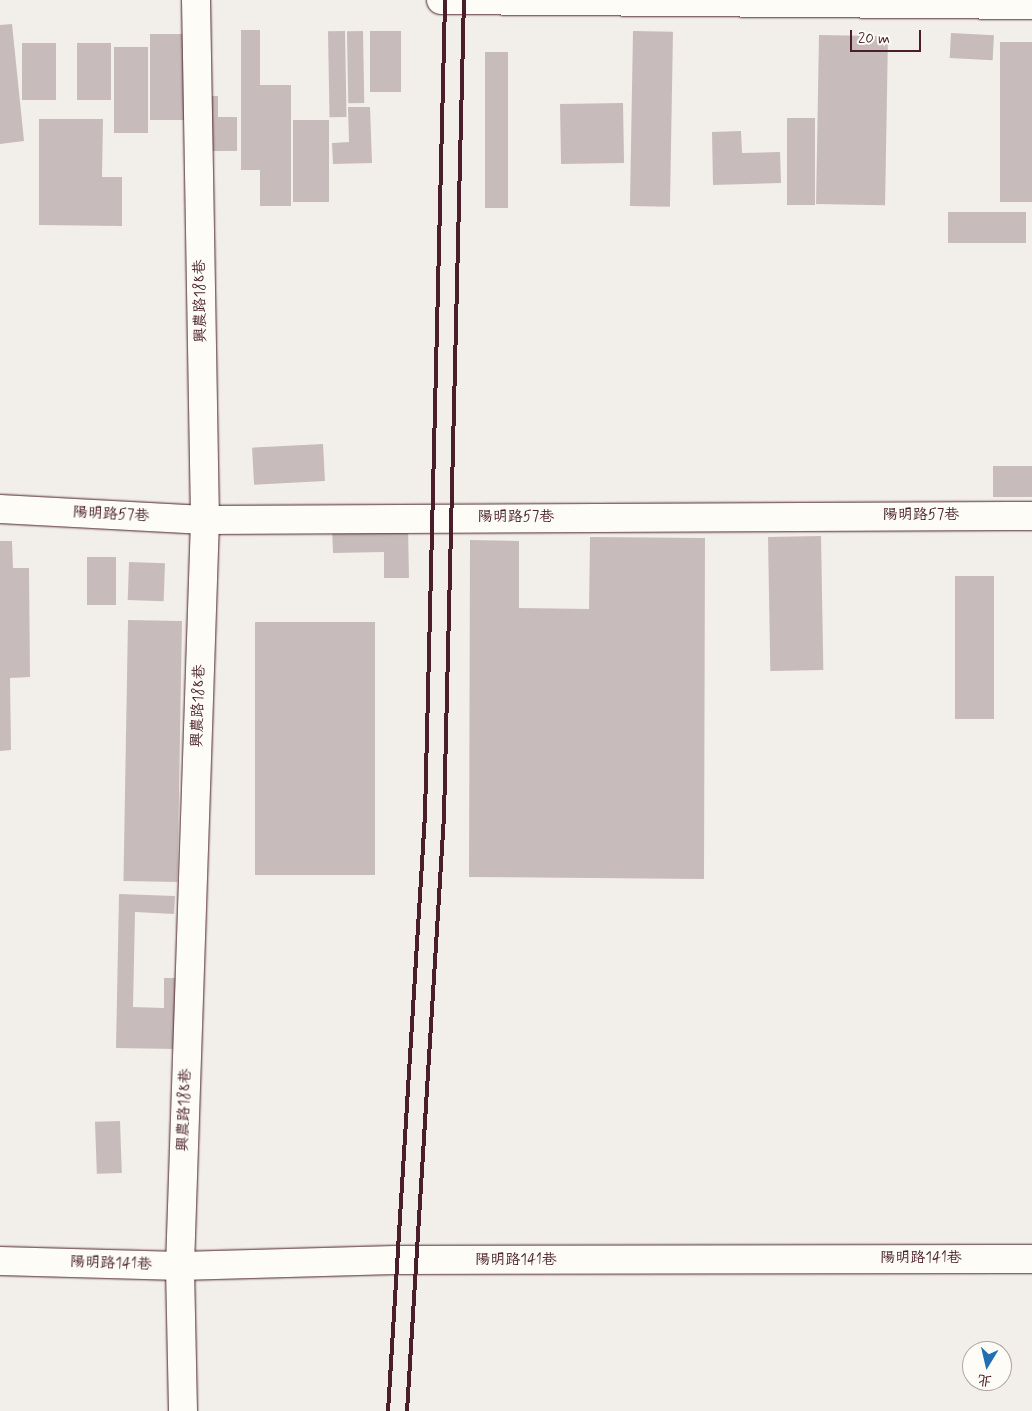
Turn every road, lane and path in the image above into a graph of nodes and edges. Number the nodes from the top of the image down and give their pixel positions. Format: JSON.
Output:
{"nodes":[{"id":1,"x":196,"y":0,"type":"edge"},
{"id":2,"x":441,"y":0,"type":"edge"},
{"id":3,"x":1032,"y":4,"type":"edge"},
{"id":4,"x":0,"y":509,"type":"edge"},
{"id":5,"x":1032,"y":516,"type":"edge"},
{"id":6,"x":205,"y":520,"type":"junction"},
{"id":7,"x":1032,"y":1259,"type":"edge"},
{"id":8,"x":0,"y":1261,"type":"edge"},
{"id":9,"x":180,"y":1266,"type":"junction"},
{"id":10,"x":183,"y":1411,"type":"edge"}],
"edges":[{"from":1,"to":6,"type":"main road","name":"興農路188巷"},
{"from":2,"to":3,"type":"main road"},
{"from":4,"to":6,"type":"main road","name":"陽明路57巷"},
{"from":5,"to":6,"type":"main road","name":"陽明路57巷"},
{"from":6,"to":9,"type":"main road","name":"興農路188巷"},
{"from":7,"to":9,"type":"main road","name":"陽明路141巷"},
{"from":8,"to":9,"type":"main road","name":"陽明路141巷"},
{"from":9,"to":10,"type":"main road","name":"興農路188巷"}]}
